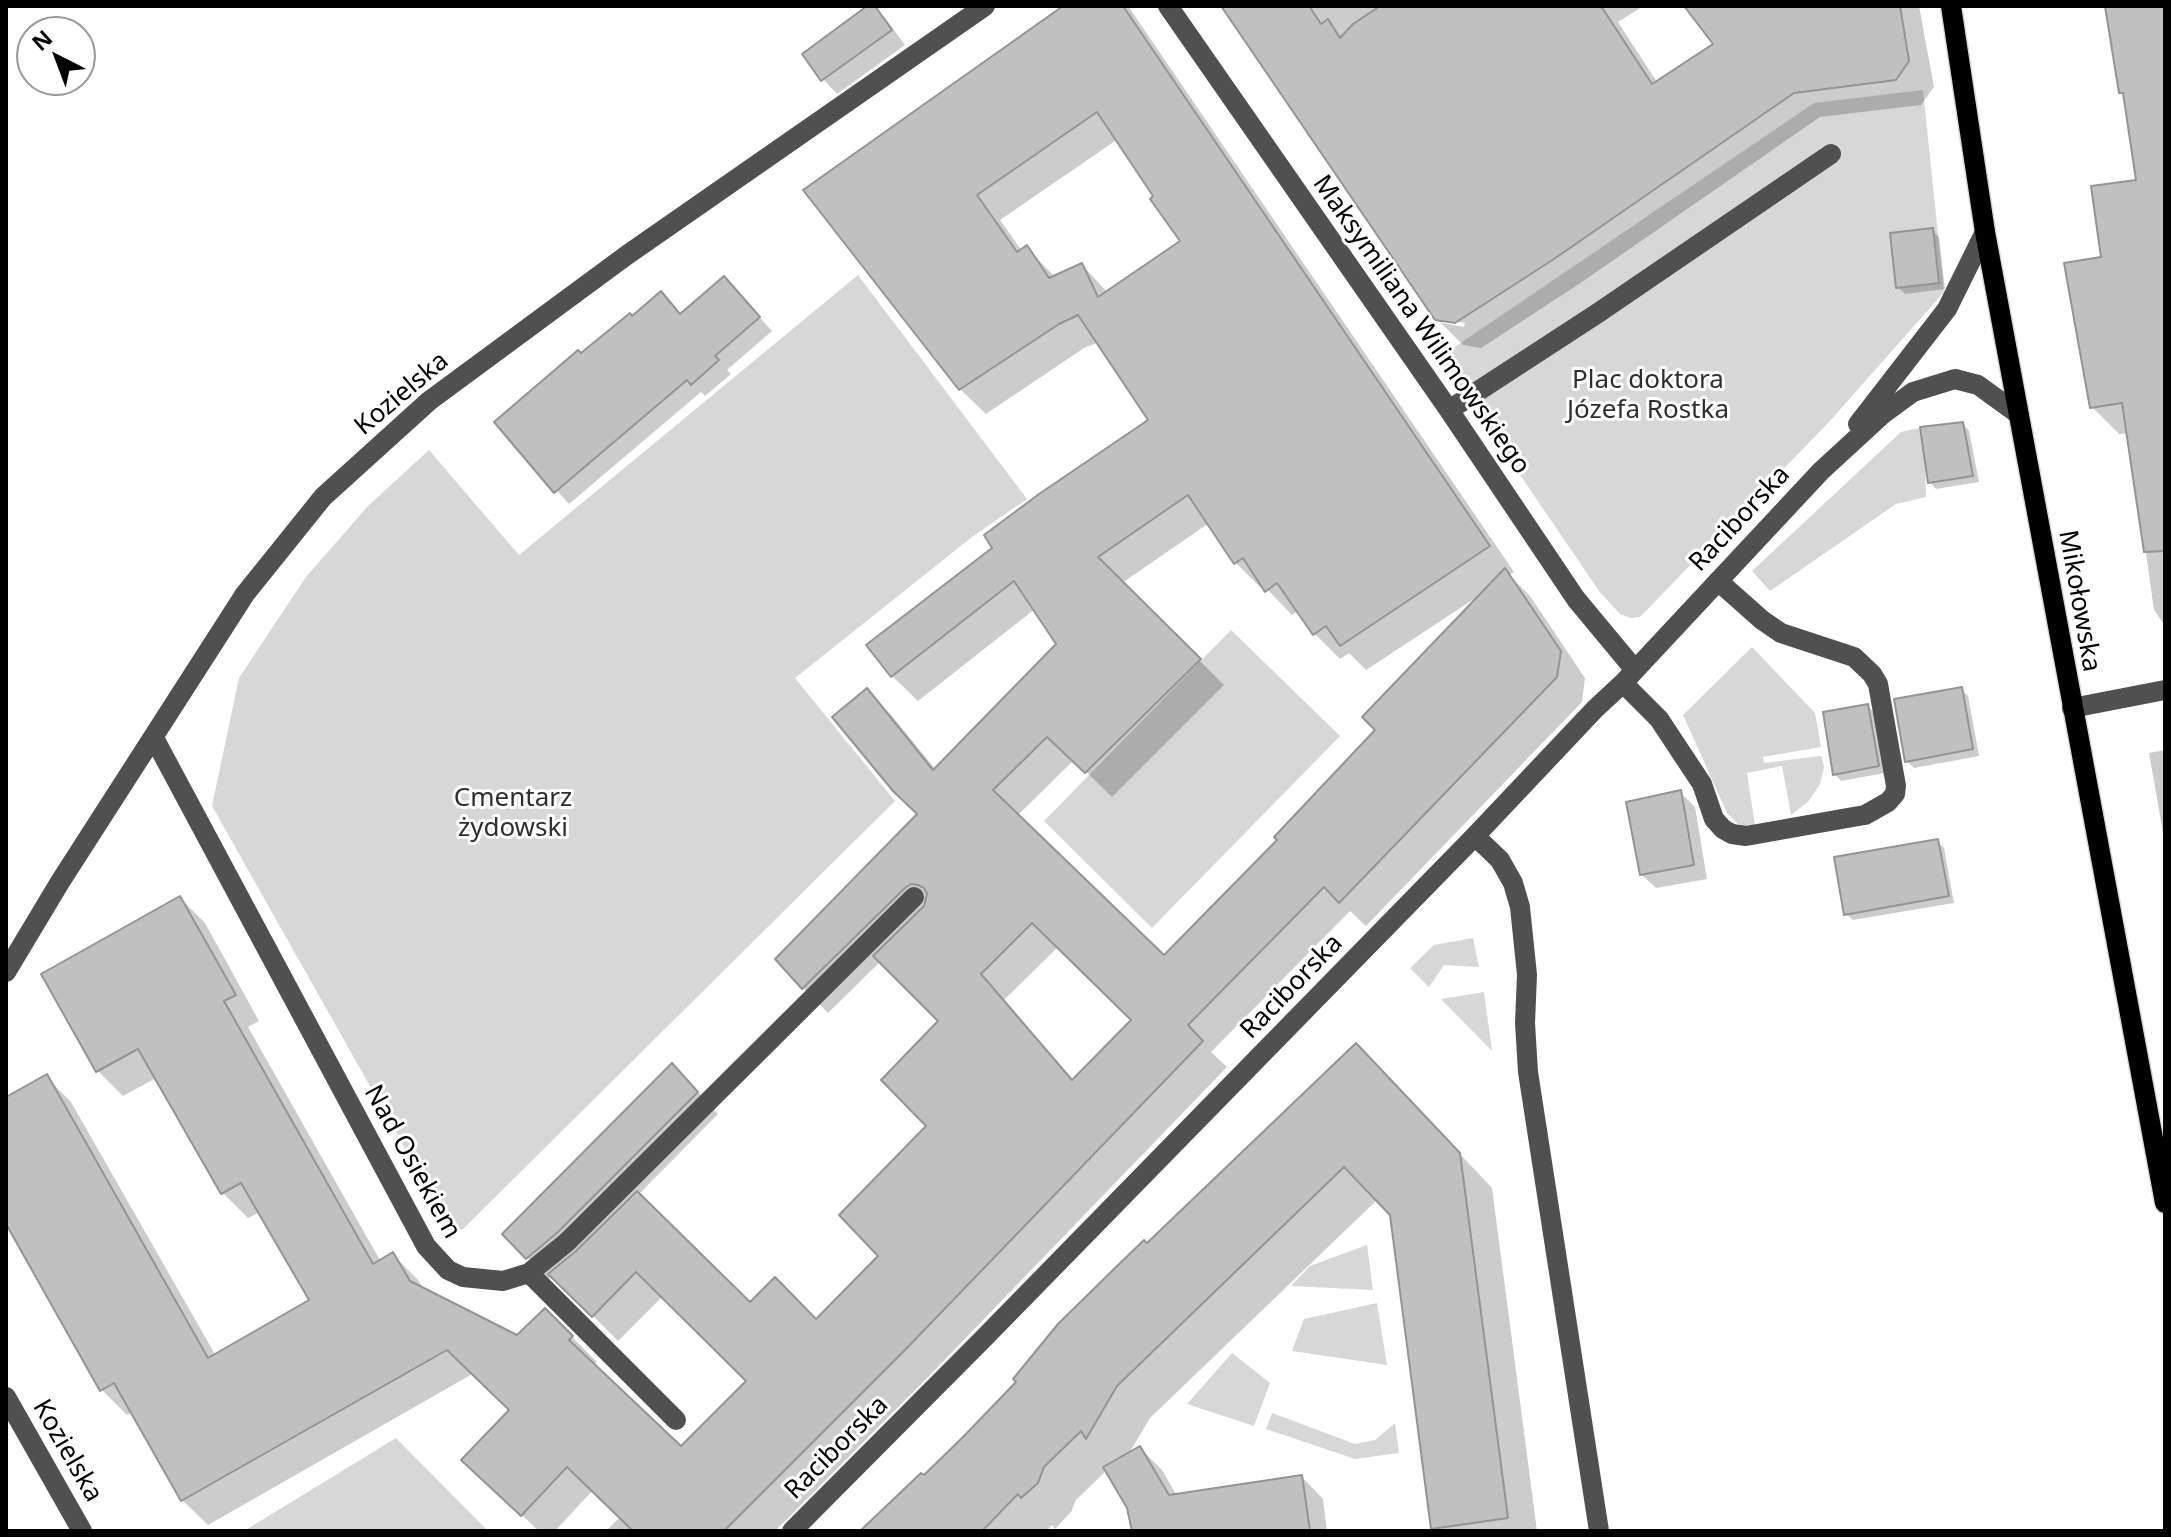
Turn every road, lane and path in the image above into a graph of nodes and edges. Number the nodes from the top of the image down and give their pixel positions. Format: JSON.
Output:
{"nodes":[{"id":1,"x":985,"y":6,"type":"edge"},
{"id":2,"x":1168,"y":6,"type":"edge"},
{"id":3,"x":1951,"y":6,"type":"edge"},
{"id":4,"x":1831,"y":154,"type":"dead end"},
{"id":5,"x":1985,"y":232,"type":"junction"},
{"id":6,"x":1449,"y":410,"type":"junction"},
{"id":7,"x":2018,"y":414,"type":"junction"},
{"id":8,"x":1821,"y":471,"type":"junction"},
{"id":9,"x":1718,"y":581,"type":"junction"},
{"id":10,"x":1629,"y":676,"type":"junction"},
{"id":11,"x":2165,"y":690,"type":"edge"},
{"id":12,"x":2072,"y":708,"type":"junction"},
{"id":13,"x":154,"y":738,"type":"junction"},
{"id":14,"x":1475,"y":836,"type":"junction"},
{"id":15,"x":914,"y":897,"type":"dead end"},
{"id":16,"x":6,"y":972,"type":"edge"},
{"id":17,"x":2165,"y":1203,"type":"edge"},
{"id":18,"x":529,"y":1273,"type":"junction"},
{"id":19,"x":6,"y":1397,"type":"edge"},
{"id":20,"x":676,"y":1420,"type":"dead end"},
{"id":21,"x":82,"y":1531,"type":"edge"},
{"id":22,"x":792,"y":1531,"type":"edge"},
{"id":23,"x":1599,"y":1531,"type":"edge"}],
"edges":[{"from":1,"to":13,"type":"street","name":"Kozielska"},
{"from":2,"to":6,"type":"street","name":"Maksymiliana Wilimowskiego"},
{"from":3,"to":5,"type":"main road","name":"Mikołowska"},
{"from":4,"to":6,"type":"street"},
{"from":5,"to":7,"type":"main road","name":"Mikołowska"},
{"from":5,"to":8,"type":"street","name":"Raciborska"},
{"from":6,"to":10,"type":"street","name":"Maksymiliana Wilimowskiego"},
{"from":7,"to":8,"type":"street","name":"Raciborska"},
{"from":7,"to":12,"type":"main road","name":"Mikołowska"},
{"from":8,"to":9,"type":"street","name":"Raciborska"},
{"from":9,"to":10,"type":"street","name":"Raciborska"},
{"from":9,"to":10,"type":"street","name":"Maksymiliana Wilimowskiego"},
{"from":10,"to":14,"type":"street","name":"Raciborska"},
{"from":11,"to":12,"type":"street"},
{"from":12,"to":17,"type":"main road","name":"Mikołowska"},
{"from":13,"to":16,"type":"street","name":"Kozielska"},
{"from":13,"to":18,"type":"street","name":"Nad Osiekiem"},
{"from":14,"to":22,"type":"street","name":"Raciborska"},
{"from":14,"to":23,"type":"street"},
{"from":15,"to":18,"type":"street","name":"Nad Osiekiem"},
{"from":18,"to":20,"type":"street"},
{"from":19,"to":21,"type":"street","name":"Kozielska"}]}
